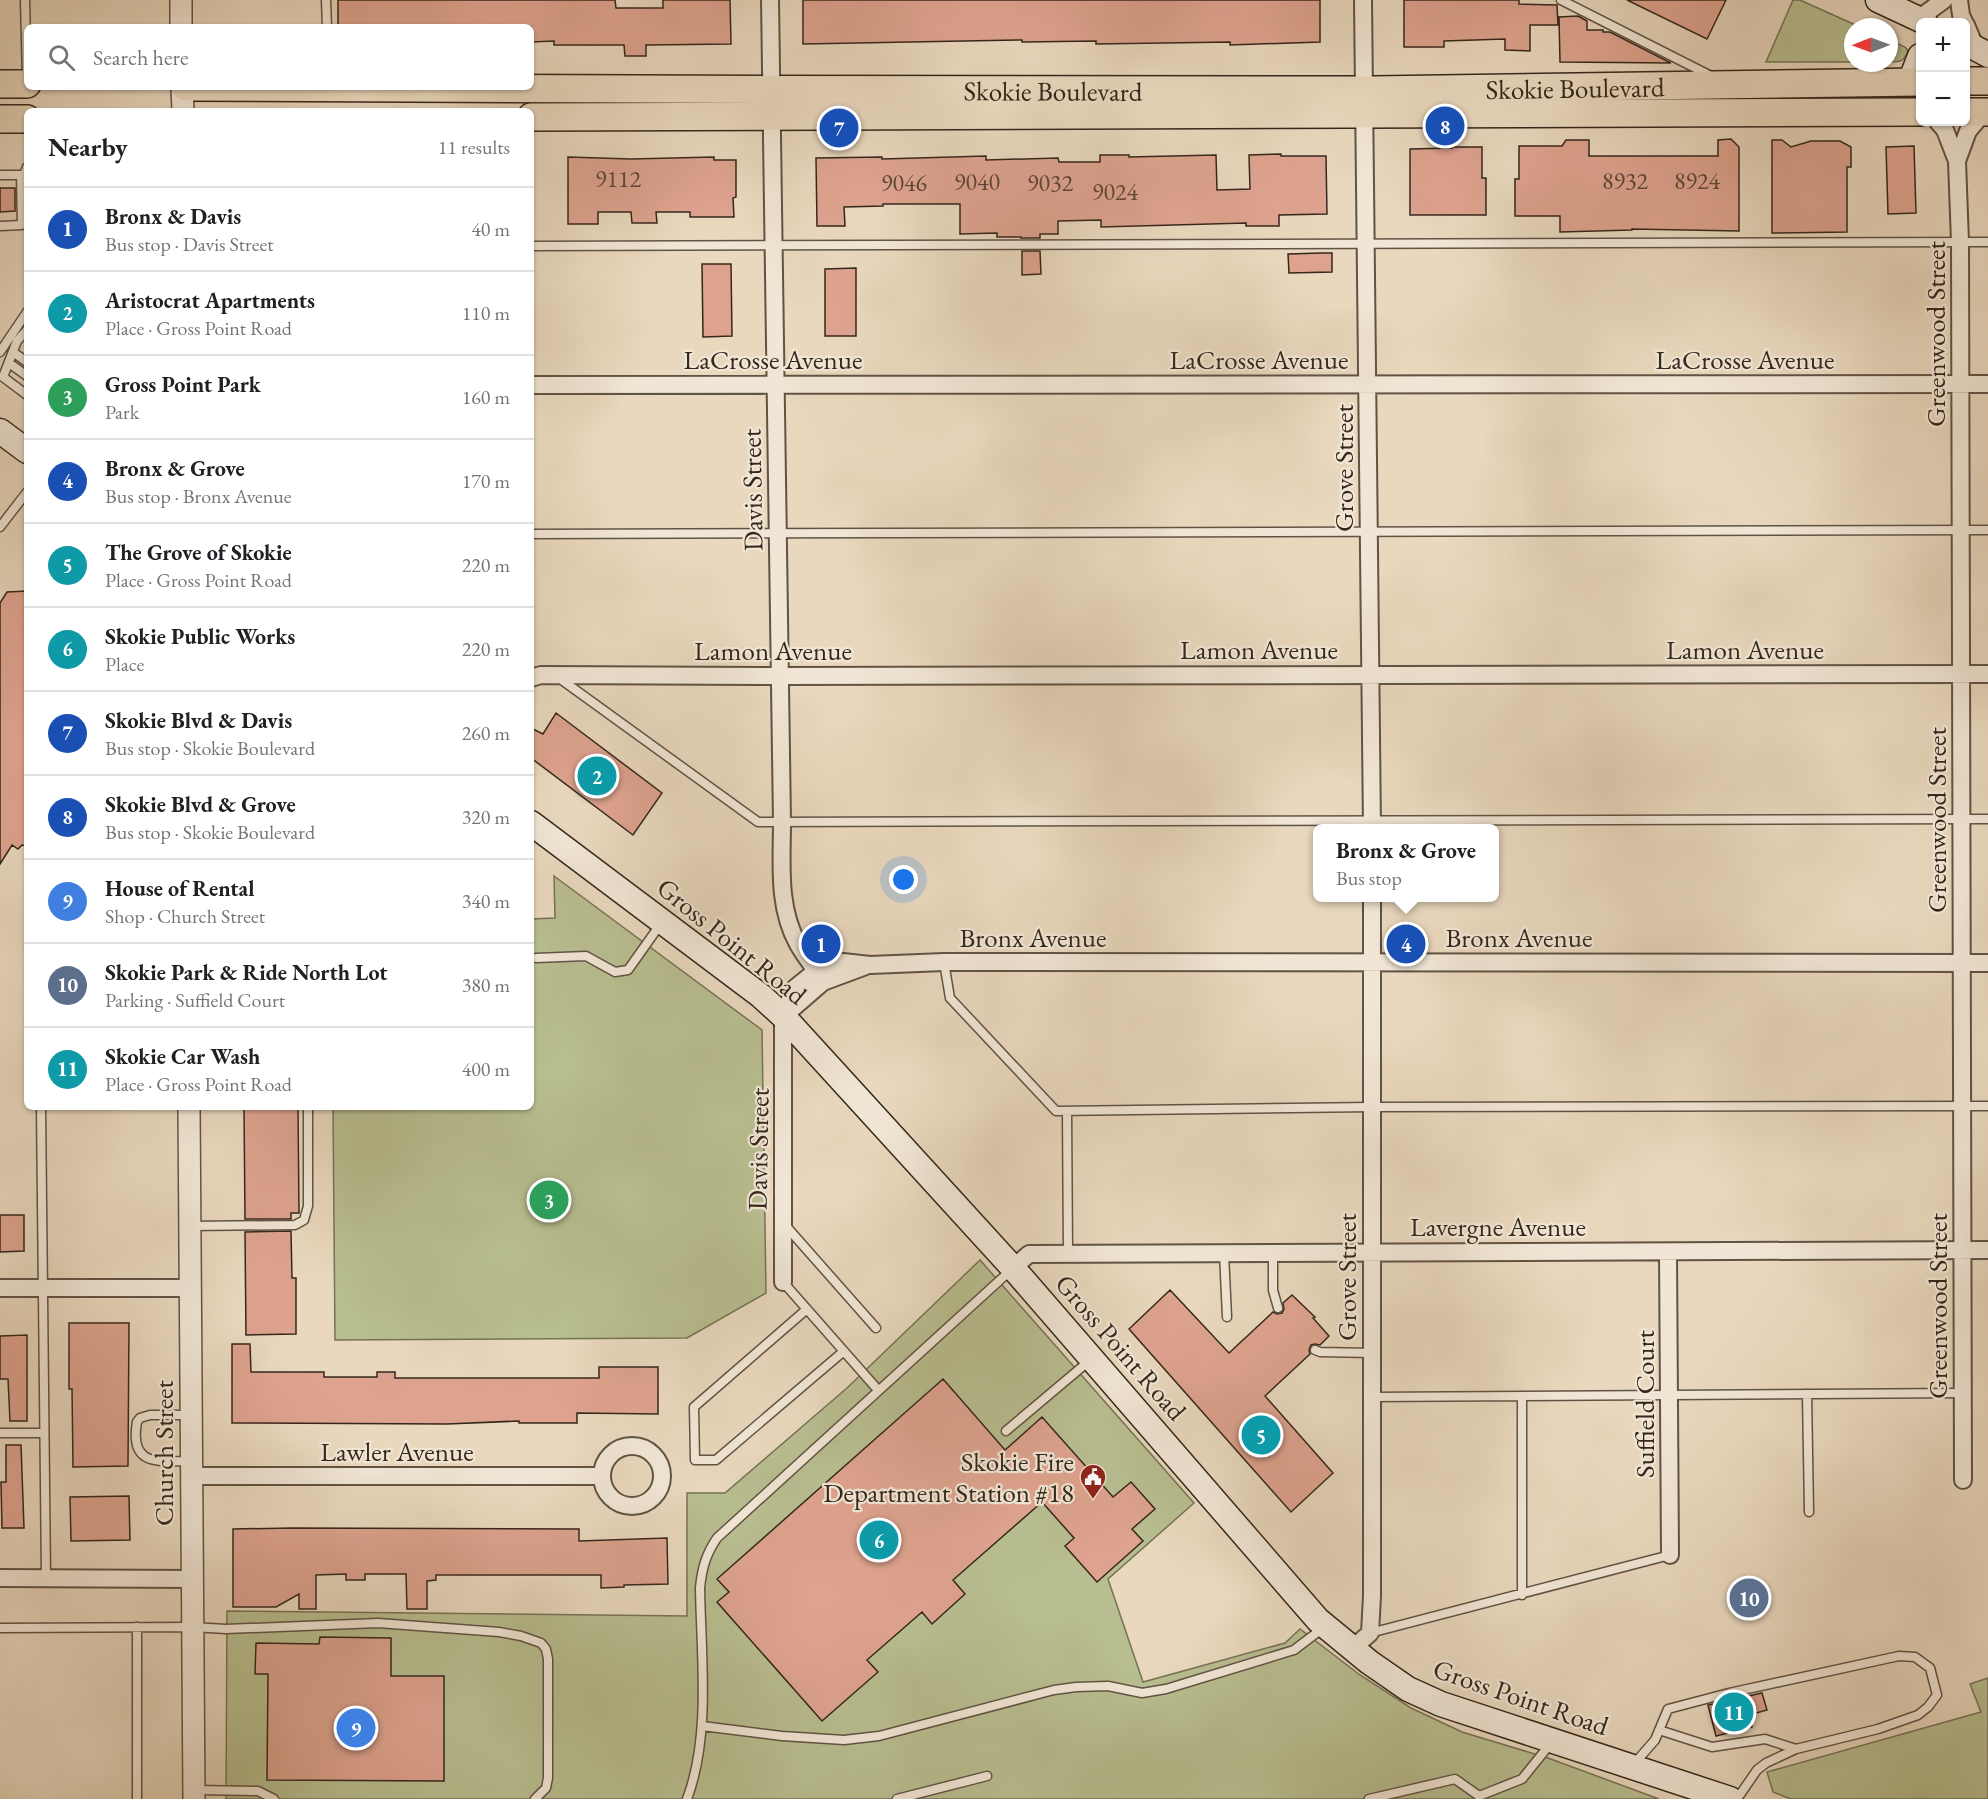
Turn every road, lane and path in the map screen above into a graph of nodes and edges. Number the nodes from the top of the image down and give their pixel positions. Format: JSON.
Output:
{"nodes":[{"id":1,"x":25,"y":0,"type":"edge"},
{"id":2,"x":181,"y":0,"type":"edge"},
{"id":3,"x":326,"y":0,"type":"edge"},
{"id":4,"x":770,"y":0,"type":"edge"},
{"id":5,"x":1363,"y":0,"type":"edge"},
{"id":6,"x":1561,"y":0,"type":"edge"},
{"id":7,"x":1878,"y":0,"type":"edge"},
{"id":8,"x":1944,"y":0,"type":"edge"},
{"id":9,"x":1959,"y":0,"type":"edge"},
{"id":10,"x":1928,"y":18,"type":"edge"},
{"id":11,"x":1962,"y":18,"type":"edge"},
{"id":12,"x":1916,"y":23,"type":"edge"},
{"id":13,"x":26,"y":24,"type":"edge"},
{"id":14,"x":181,"y":24,"type":"edge"},
{"id":15,"x":327,"y":24,"type":"edge"},
{"id":16,"x":1970,"y":81,"type":"edge"},
{"id":17,"x":1988,"y":81,"type":"edge"},
{"id":18,"x":1915,"y":82,"type":"edge"},
{"id":19,"x":0,"y":84,"type":"edge"},
{"id":20,"x":24,"y":84,"type":"edge"},
{"id":21,"x":1731,"y":87,"type":"junction"},
{"id":22,"x":184,"y":90,"type":"edge"},
{"id":23,"x":410,"y":90,"type":"edge"},
{"id":24,"x":1364,"y":101,"type":"junction"},
{"id":25,"x":771,"y":103,"type":"junction"},
{"id":26,"x":183,"y":108,"type":"edge"},
{"id":27,"x":1916,"y":112,"type":"edge"},
{"id":28,"x":1979,"y":112,"type":"edge"},
{"id":29,"x":534,"y":117,"type":"edge"},
{"id":30,"x":0,"y":119,"type":"edge"},
{"id":31,"x":24,"y":119,"type":"edge"},
{"id":32,"x":1942,"y":126,"type":"edge"},
{"id":33,"x":1958,"y":161,"type":"junction"},
{"id":34,"x":0,"y":175,"type":"edge"},
{"id":35,"x":24,"y":175,"type":"edge"},
{"id":36,"x":0,"y":226,"type":"edge"},
{"id":37,"x":24,"y":229,"type":"edge"},
{"id":38,"x":1960,"y":242,"type":"junction"},
{"id":39,"x":1988,"y":242,"type":"edge"},
{"id":40,"x":1366,"y":243,"type":"junction"},
{"id":41,"x":774,"y":245,"type":"junction"},
{"id":42,"x":534,"y":246,"type":"edge"},
{"id":43,"x":24,"y":319,"type":"edge"},
{"id":44,"x":24,"y":332,"type":"edge"},
{"id":45,"x":16,"y":339,"type":"junction"},
{"id":46,"x":24,"y":343,"type":"edge"},
{"id":47,"x":0,"y":352,"type":"edge"},
{"id":48,"x":13,"y":352,"type":"junction"},
{"id":49,"x":24,"y":360,"type":"edge"},
{"id":50,"x":9,"y":363,"type":"junction"},
{"id":51,"x":24,"y":374,"type":"edge"},
{"id":52,"x":776,"y":384,"type":"junction"},
{"id":53,"x":1367,"y":384,"type":"junction"},
{"id":54,"x":1961,"y":384,"type":"junction"},
{"id":55,"x":1988,"y":384,"type":"edge"},
{"id":56,"x":534,"y":385,"type":"edge"},
{"id":57,"x":24,"y":393,"type":"edge"},
{"id":58,"x":0,"y":431,"type":"edge"},
{"id":59,"x":24,"y":449,"type":"edge"},
{"id":60,"x":24,"y":496,"type":"edge"},
{"id":61,"x":0,"y":527,"type":"edge"},
{"id":62,"x":1988,"y":530,"type":"edge"},
{"id":63,"x":1368,"y":531,"type":"junction"},
{"id":64,"x":1961,"y":531,"type":"junction"},
{"id":65,"x":778,"y":533,"type":"junction"},
{"id":66,"x":534,"y":534,"type":"edge"},
{"id":67,"x":1371,"y":674,"type":"junction"},
{"id":68,"x":1962,"y":674,"type":"junction"},
{"id":69,"x":1988,"y":674,"type":"edge"},
{"id":70,"x":555,"y":675,"type":"junction"},
{"id":71,"x":780,"y":676,"type":"junction"},
{"id":72,"x":534,"y":677,"type":"edge"},
{"id":73,"x":1962,"y":819,"type":"junction"},
{"id":74,"x":1988,"y":819,"type":"edge"},
{"id":75,"x":782,"y":822,"type":"junction"},
{"id":76,"x":1372,"y":824,"type":"edge"},
{"id":77,"x":1470,"y":824,"type":"edge"},
{"id":78,"x":534,"y":825,"type":"edge"},
{"id":79,"x":1313,"y":825,"type":"edge"},
{"id":80,"x":1372,"y":902,"type":"edge"},
{"id":81,"x":662,"y":922,"type":"junction"},
{"id":82,"x":536,"y":958,"type":"dead end"},
{"id":83,"x":945,"y":962,"type":"junction"},
{"id":84,"x":1372,"y":963,"type":"junction"},
{"id":85,"x":1962,"y":963,"type":"junction"},
{"id":86,"x":1988,"y":963,"type":"edge"},
{"id":87,"x":870,"y":964,"type":"junction"},
{"id":88,"x":816,"y":971,"type":"junction"},
{"id":89,"x":783,"y":1016,"type":"junction"},
{"id":90,"x":1962,"y":1106,"type":"junction"},
{"id":91,"x":1988,"y":1106,"type":"edge"},
{"id":92,"x":1372,"y":1107,"type":"junction"},
{"id":93,"x":41,"y":1110,"type":"edge"},
{"id":94,"x":189,"y":1110,"type":"edge"},
{"id":95,"x":308,"y":1110,"type":"edge"},
{"id":96,"x":1067,"y":1111,"type":"junction"},
{"id":97,"x":783,"y":1223,"type":"junction"},
{"id":98,"x":190,"y":1226,"type":"junction"},
{"id":99,"x":1963,"y":1250,"type":"junction"},
{"id":100,"x":1988,"y":1250,"type":"edge"},
{"id":101,"x":1273,"y":1252,"type":"junction"},
{"id":102,"x":1372,"y":1252,"type":"junction"},
{"id":103,"x":1668,"y":1252,"type":"junction"},
{"id":104,"x":1224,"y":1253,"type":"junction"},
{"id":105,"x":1068,"y":1254,"type":"junction"},
{"id":106,"x":1013,"y":1268,"type":"junction"},
{"id":107,"x":783,"y":1282,"type":"joint"},
{"id":108,"x":0,"y":1288,"type":"edge"},
{"id":109,"x":42,"y":1288,"type":"junction"},
{"id":110,"x":190,"y":1288,"type":"junction"},
{"id":111,"x":1278,"y":1308,"type":"dead end"},
{"id":112,"x":807,"y":1309,"type":"junction"},
{"id":113,"x":1227,"y":1317,"type":"dead end"},
{"id":114,"x":876,"y":1328,"type":"dead end"},
{"id":115,"x":1315,"y":1350,"type":"dead end"},
{"id":116,"x":844,"y":1351,"type":"junction"},
{"id":117,"x":1372,"y":1353,"type":"junction"},
{"id":118,"x":1092,"y":1359,"type":"junction"},
{"id":119,"x":878,"y":1390,"type":"junction"},
{"id":120,"x":1963,"y":1393,"type":"junction"},
{"id":121,"x":1807,"y":1394,"type":"junction"},
{"id":122,"x":1669,"y":1395,"type":"junction"},
{"id":123,"x":1522,"y":1396,"type":"junction"},
{"id":124,"x":1372,"y":1397,"type":"junction"},
{"id":125,"x":191,"y":1415,"type":"junction"},
{"id":126,"x":1006,"y":1431,"type":"dead end"},
{"id":127,"x":0,"y":1433,"type":"edge"},
{"id":128,"x":44,"y":1433,"type":"junction"},
{"id":129,"x":191,"y":1469,"type":"junction"},
{"id":130,"x":602,"y":1476,"type":"dead end"},
{"id":131,"x":1964,"y":1480,"type":"dead end"},
{"id":132,"x":1809,"y":1512,"type":"dead end"},
{"id":133,"x":1670,"y":1555,"type":"joint"},
{"id":134,"x":0,"y":1578,"type":"edge"},
{"id":135,"x":45,"y":1578,"type":"junction"},
{"id":136,"x":192,"y":1579,"type":"junction"},
{"id":137,"x":1522,"y":1594,"type":"junction"},
{"id":138,"x":1325,"y":1626,"type":"junction"},
{"id":139,"x":192,"y":1627,"type":"junction"},
{"id":140,"x":0,"y":1628,"type":"edge"},
{"id":141,"x":137,"y":1628,"type":"junction"},
{"id":142,"x":1361,"y":1641,"type":"junction"},
{"id":143,"x":702,"y":1726,"type":"junction"},
{"id":144,"x":1659,"y":1730,"type":"junction"},
{"id":145,"x":1553,"y":1741,"type":"junction"},
{"id":146,"x":1796,"y":1749,"type":"junction"},
{"id":147,"x":1632,"y":1767,"type":"junction"},
{"id":148,"x":987,"y":1776,"type":"dead end"},
{"id":149,"x":194,"y":1794,"type":"edge"},
{"id":150,"x":270,"y":1798,"type":"edge"},
{"id":151,"x":1478,"y":1798,"type":"edge"},
{"id":152,"x":137,"y":1799,"type":"edge"},
{"id":153,"x":536,"y":1799,"type":"edge"},
{"id":154,"x":687,"y":1799,"type":"edge"},
{"id":155,"x":897,"y":1799,"type":"edge"},
{"id":156,"x":1369,"y":1799,"type":"edge"},
{"id":157,"x":1730,"y":1799,"type":"edge"},
{"id":158,"x":1737,"y":1799,"type":"edge"}],
"edges":[{"from":1,"to":13,"type":"lane"},
{"from":2,"to":14,"type":"street"},
{"from":3,"to":15,"type":"lane"},
{"from":4,"to":25,"type":"street","name":"Davis Street"},
{"from":5,"to":24,"type":"street","name":"Grove Street"},
{"from":6,"to":21,"type":"lane"},
{"from":7,"to":12,"type":"main road"},
{"from":8,"to":10,"type":"street"},
{"from":9,"to":11,"type":"street"},
{"from":16,"to":17,"type":"main road"},
{"from":18,"to":21,"type":"main road","name":"Skokie Boulevard"},
{"from":19,"to":20,"type":"main road"},
{"from":21,"to":24,"type":"main road","name":"Skokie Boulevard"},
{"from":22,"to":26,"type":"street"},
{"from":23,"to":25,"type":"main road","name":"Skokie Boulevard"},
{"from":24,"to":25,"type":"main road","name":"Skokie Boulevard"},
{"from":24,"to":27,"type":"main road","name":"Skokie Boulevard"},
{"from":24,"to":40,"type":"street","name":"Grove Street"},
{"from":25,"to":29,"type":"main road","name":"Skokie Boulevard"},
{"from":25,"to":41,"type":"street","name":"Davis Street"},
{"from":28,"to":33,"type":"street","name":"Greenwood Street"},
{"from":30,"to":31,"type":"main road"},
{"from":32,"to":33,"type":"street","name":"Greenwood Street"},
{"from":33,"to":38,"type":"street","name":"Greenwood Street"},
{"from":34,"to":35,"type":"lane"},
{"from":36,"to":37,"type":"lane"},
{"from":38,"to":39,"type":"lane"},
{"from":38,"to":40,"type":"lane"},
{"from":38,"to":54,"type":"street","name":"Greenwood Street"},
{"from":40,"to":41,"type":"lane"},
{"from":40,"to":53,"type":"street","name":"Grove Street"},
{"from":41,"to":42,"type":"lane"},
{"from":41,"to":52,"type":"street","name":"Davis Street"},
{"from":43,"to":45,"type":"lane"},
{"from":44,"to":45,"type":"lane"},
{"from":45,"to":46,"type":"lane"},
{"from":45,"to":47,"type":"lane"},
{"from":45,"to":48,"type":"lane"},
{"from":48,"to":49,"type":"lane"},
{"from":48,"to":50,"type":"lane"},
{"from":50,"to":51,"type":"lane"},
{"from":50,"to":57,"type":"lane"},
{"from":52,"to":53,"type":"street","name":"LaCrosse Avenue"},
{"from":52,"to":56,"type":"street","name":"LaCrosse Avenue"},
{"from":52,"to":65,"type":"street","name":"Davis Street"},
{"from":53,"to":54,"type":"street","name":"LaCrosse Avenue"},
{"from":53,"to":63,"type":"street","name":"Grove Street"},
{"from":54,"to":55,"type":"street","name":"LaCrosse Avenue"},
{"from":54,"to":64,"type":"street","name":"Greenwood Street"},
{"from":58,"to":59,"type":"main road"},
{"from":60,"to":61,"type":"lane"},
{"from":62,"to":64,"type":"lane"},
{"from":63,"to":64,"type":"lane"},
{"from":63,"to":65,"type":"lane"},
{"from":63,"to":67,"type":"street","name":"Grove Street"},
{"from":64,"to":68,"type":"street","name":"Greenwood Street"},
{"from":65,"to":66,"type":"lane"},
{"from":65,"to":71,"type":"street","name":"Davis Street"},
{"from":67,"to":68,"type":"street","name":"Lamon Avenue"},
{"from":67,"to":71,"type":"street","name":"Lamon Avenue"},
{"from":67,"to":76,"type":"street","name":"Grove Street"},
{"from":68,"to":69,"type":"street","name":"Lamon Avenue"},
{"from":68,"to":73,"type":"street","name":"Greenwood Street"},
{"from":70,"to":71,"type":"street","name":"Lamon Avenue"},
{"from":70,"to":72,"type":"street","name":"Lamon Avenue"},
{"from":70,"to":75,"type":"lane"},
{"from":71,"to":75,"type":"street","name":"Davis Street"},
{"from":73,"to":74,"type":"lane"},
{"from":73,"to":77,"type":"lane"},
{"from":73,"to":85,"type":"street","name":"Greenwood Street"},
{"from":75,"to":79,"type":"lane"},
{"from":75,"to":88,"type":"street","name":"Davis Street"},
{"from":78,"to":81,"type":"main road","name":"Gross Point Road"},
{"from":80,"to":84,"type":"street","name":"Grove Street"},
{"from":81,"to":82,"type":"lane"},
{"from":81,"to":89,"type":"main road","name":"Gross Point Road"},
{"from":83,"to":84,"type":"street","name":"Bronx Avenue"},
{"from":83,"to":87,"type":"street","name":"Bronx Avenue"},
{"from":83,"to":96,"type":"lane"},
{"from":84,"to":85,"type":"street","name":"Bronx Avenue"},
{"from":84,"to":92,"type":"street","name":"Grove Street"},
{"from":85,"to":86,"type":"street","name":"Bronx Avenue"},
{"from":85,"to":90,"type":"street","name":"Greenwood Street"},
{"from":87,"to":88,"type":"street","name":"Bronx Avenue"},
{"from":87,"to":89,"type":"street","name":"Bronx Avenue"},
{"from":88,"to":89,"type":"street","name":"Bronx Avenue"},
{"from":89,"to":97,"type":"street","name":"Davis Street"},
{"from":89,"to":106,"type":"main road","name":"Gross Point Road"},
{"from":90,"to":91,"type":"lane"},
{"from":90,"to":92,"type":"lane"},
{"from":90,"to":99,"type":"street","name":"Greenwood Street"},
{"from":92,"to":96,"type":"lane"},
{"from":92,"to":102,"type":"street","name":"Grove Street"},
{"from":93,"to":109,"type":"lane"},
{"from":94,"to":98,"type":"street","name":"Church Street"},
{"from":95,"to":98,"type":"lane"},
{"from":96,"to":105,"type":"lane"},
{"from":97,"to":107,"type":"street","name":"Davis Street"},
{"from":97,"to":114,"type":"lane"},
{"from":98,"to":110,"type":"street","name":"Church Street"},
{"from":99,"to":100,"type":"street","name":"Lavergne Avenue"},
{"from":99,"to":103,"type":"street","name":"Lavergne Avenue"},
{"from":99,"to":120,"type":"street","name":"Greenwood Street"},
{"from":101,"to":102,"type":"street","name":"Lavergne Avenue"},
{"from":101,"to":104,"type":"street","name":"Lavergne Avenue"},
{"from":101,"to":111,"type":"lane"},
{"from":102,"to":103,"type":"street","name":"Lavergne Avenue"},
{"from":102,"to":117,"type":"street","name":"Grove Street"},
{"from":103,"to":122,"type":"street","name":"Suffield Court"},
{"from":104,"to":105,"type":"street","name":"Lavergne Avenue"},
{"from":104,"to":113,"type":"lane"},
{"from":105,"to":106,"type":"street","name":"Lavergne Avenue"},
{"from":106,"to":118,"type":"main road","name":"Gross Point Road"},
{"from":106,"to":119,"type":"lane"},
{"from":107,"to":112,"type":"lane"},
{"from":108,"to":109,"type":"street"},
{"from":109,"to":110,"type":"street"},
{"from":109,"to":128,"type":"lane"},
{"from":110,"to":125,"type":"street","name":"Church Street"},
{"from":112,"to":116,"type":"lane"},
{"from":112,"to":116,"type":"lane"},
{"from":115,"to":117,"type":"lane"},
{"from":116,"to":119,"type":"lane"},
{"from":117,"to":124,"type":"street","name":"Grove Street"},
{"from":118,"to":126,"type":"lane"},
{"from":118,"to":138,"type":"main road","name":"Gross Point Road"},
{"from":119,"to":143,"type":"lane"},
{"from":120,"to":121,"type":"lane"},
{"from":120,"to":131,"type":"street","name":"Greenwood Street"},
{"from":121,"to":122,"type":"lane"},
{"from":121,"to":132,"type":"lane"},
{"from":122,"to":123,"type":"lane"},
{"from":122,"to":133,"type":"street","name":"Suffield Court"},
{"from":123,"to":124,"type":"lane"},
{"from":123,"to":137,"type":"lane"},
{"from":124,"to":142,"type":"street","name":"Grove Street"},
{"from":125,"to":129,"type":"street","name":"Church Street"},
{"from":125,"to":129,"type":"lane"},
{"from":127,"to":128,"type":"lane"},
{"from":128,"to":135,"type":"lane"},
{"from":129,"to":130,"type":"street","name":"Lawler Avenue"},
{"from":129,"to":136,"type":"street","name":"Church Street"},
{"from":133,"to":137,"type":"lane"},
{"from":134,"to":135,"type":"street"},
{"from":135,"to":136,"type":"street"},
{"from":136,"to":139,"type":"street","name":"Church Street"},
{"from":137,"to":142,"type":"lane"},
{"from":138,"to":142,"type":"main road","name":"Gross Point Road"},
{"from":138,"to":143,"type":"lane"},
{"from":139,"to":141,"type":"lane"},
{"from":139,"to":149,"type":"street","name":"Church Street"},
{"from":139,"to":153,"type":"lane"},
{"from":140,"to":141,"type":"lane"},
{"from":141,"to":152,"type":"lane"},
{"from":142,"to":145,"type":"main road","name":"Gross Point Road"},
{"from":143,"to":154,"type":"lane"},
{"from":144,"to":146,"type":"lane"},
{"from":144,"to":146,"type":"lane"},
{"from":144,"to":147,"type":"lane"},
{"from":145,"to":147,"type":"main road","name":"Gross Point Road"},
{"from":145,"to":151,"type":"lane"},
{"from":146,"to":158,"type":"lane"},
{"from":147,"to":157,"type":"main road","name":"Gross Point Road"},
{"from":148,"to":155,"type":"lane"},
{"from":149,"to":150,"type":"lane"},
{"from":151,"to":156,"type":"lane"}]}
